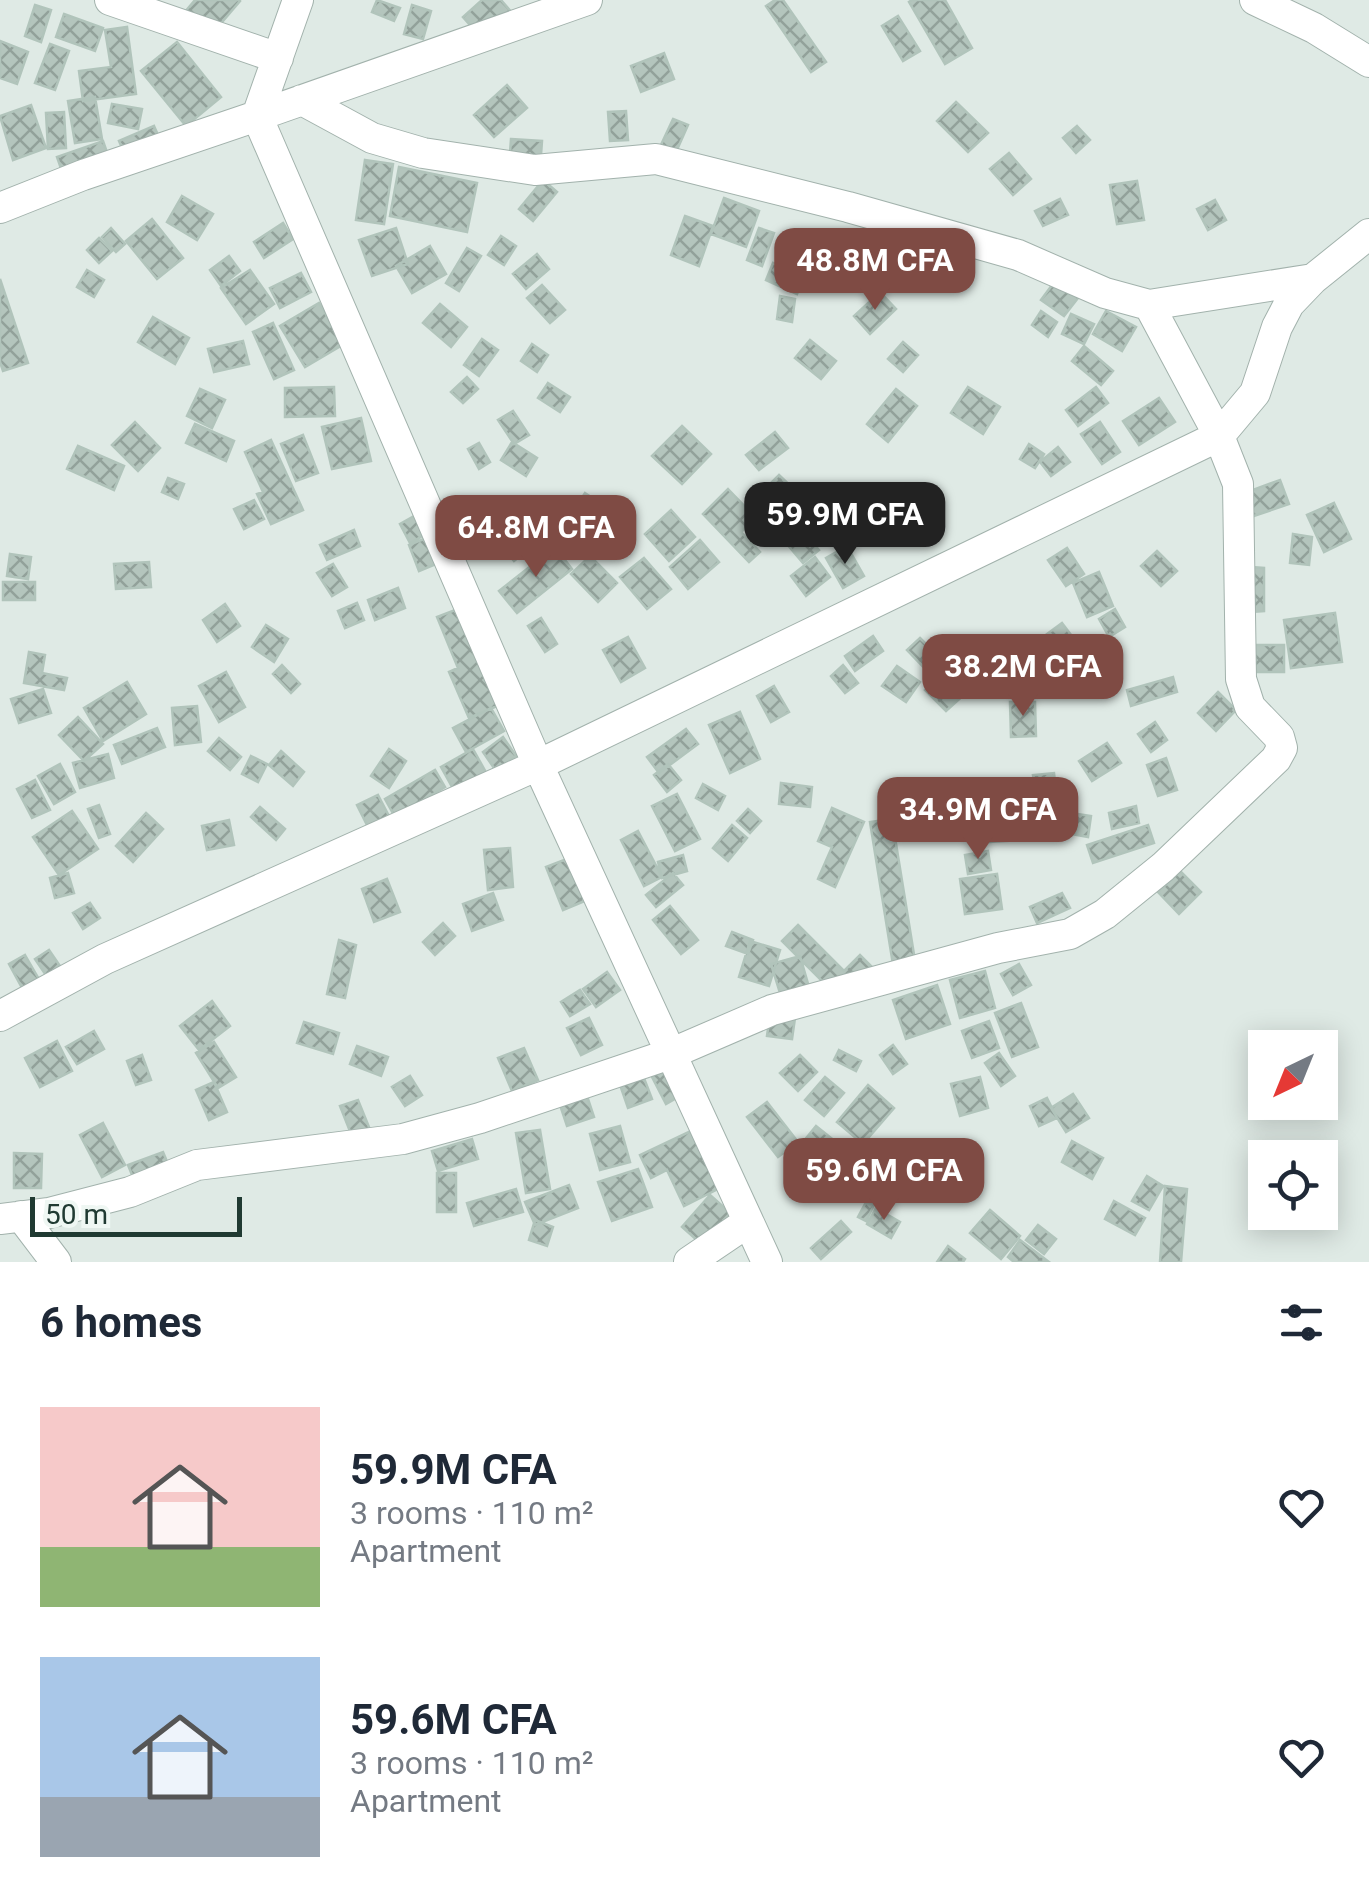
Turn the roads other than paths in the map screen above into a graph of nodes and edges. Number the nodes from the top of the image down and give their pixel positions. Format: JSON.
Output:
{"nodes":[{"id":1,"x":110,"y":0,"type":"edge"},
{"id":2,"x":298,"y":0,"type":"edge"},
{"id":3,"x":587,"y":0,"type":"edge"},
{"id":4,"x":1255,"y":0,"type":"edge"},
{"id":5,"x":278,"y":58,"type":"junction"},
{"id":6,"x":1369,"y":62,"type":"edge"},
{"id":7,"x":302,"y":100,"type":"junction"},
{"id":8,"x":257,"y":116,"type":"junction"},
{"id":9,"x":0,"y":208,"type":"edge"},
{"id":10,"x":1369,"y":234,"type":"edge"},
{"id":11,"x":1313,"y":279,"type":"junction"},
{"id":12,"x":1149,"y":305,"type":"junction"},
{"id":13,"x":1219,"y":436,"type":"junction"},
{"id":14,"x":538,"y":765,"type":"junction"},
{"id":15,"x":0,"y":1016,"type":"edge"},
{"id":16,"x":670,"y":1054,"type":"junction"},
{"id":17,"x":10,"y":1217,"type":"edge"},
{"id":18,"x":748,"y":1222,"type":"junction"},
{"id":19,"x":56,"y":1262,"type":"edge"},
{"id":20,"x":689,"y":1262,"type":"edge"},
{"id":21,"x":767,"y":1262,"type":"edge"}],
"edges":[{"from":1,"to":5,"type":"street"},
{"from":2,"to":5,"type":"street"},
{"from":3,"to":7,"type":"street"},
{"from":4,"to":6,"type":"street"},
{"from":5,"to":8,"type":"street"},
{"from":7,"to":8,"type":"street"},
{"from":7,"to":12,"type":"street"},
{"from":8,"to":9,"type":"street"},
{"from":8,"to":14,"type":"street"},
{"from":10,"to":11,"type":"street"},
{"from":11,"to":12,"type":"street"},
{"from":11,"to":13,"type":"street"},
{"from":12,"to":13,"type":"street"},
{"from":13,"to":14,"type":"street"},
{"from":13,"to":16,"type":"street"},
{"from":14,"to":15,"type":"street"},
{"from":14,"to":16,"type":"street"},
{"from":16,"to":17,"type":"street"},
{"from":16,"to":18,"type":"street"},
{"from":17,"to":19,"type":"street"},
{"from":18,"to":20,"type":"street"},
{"from":18,"to":21,"type":"street"}]}
